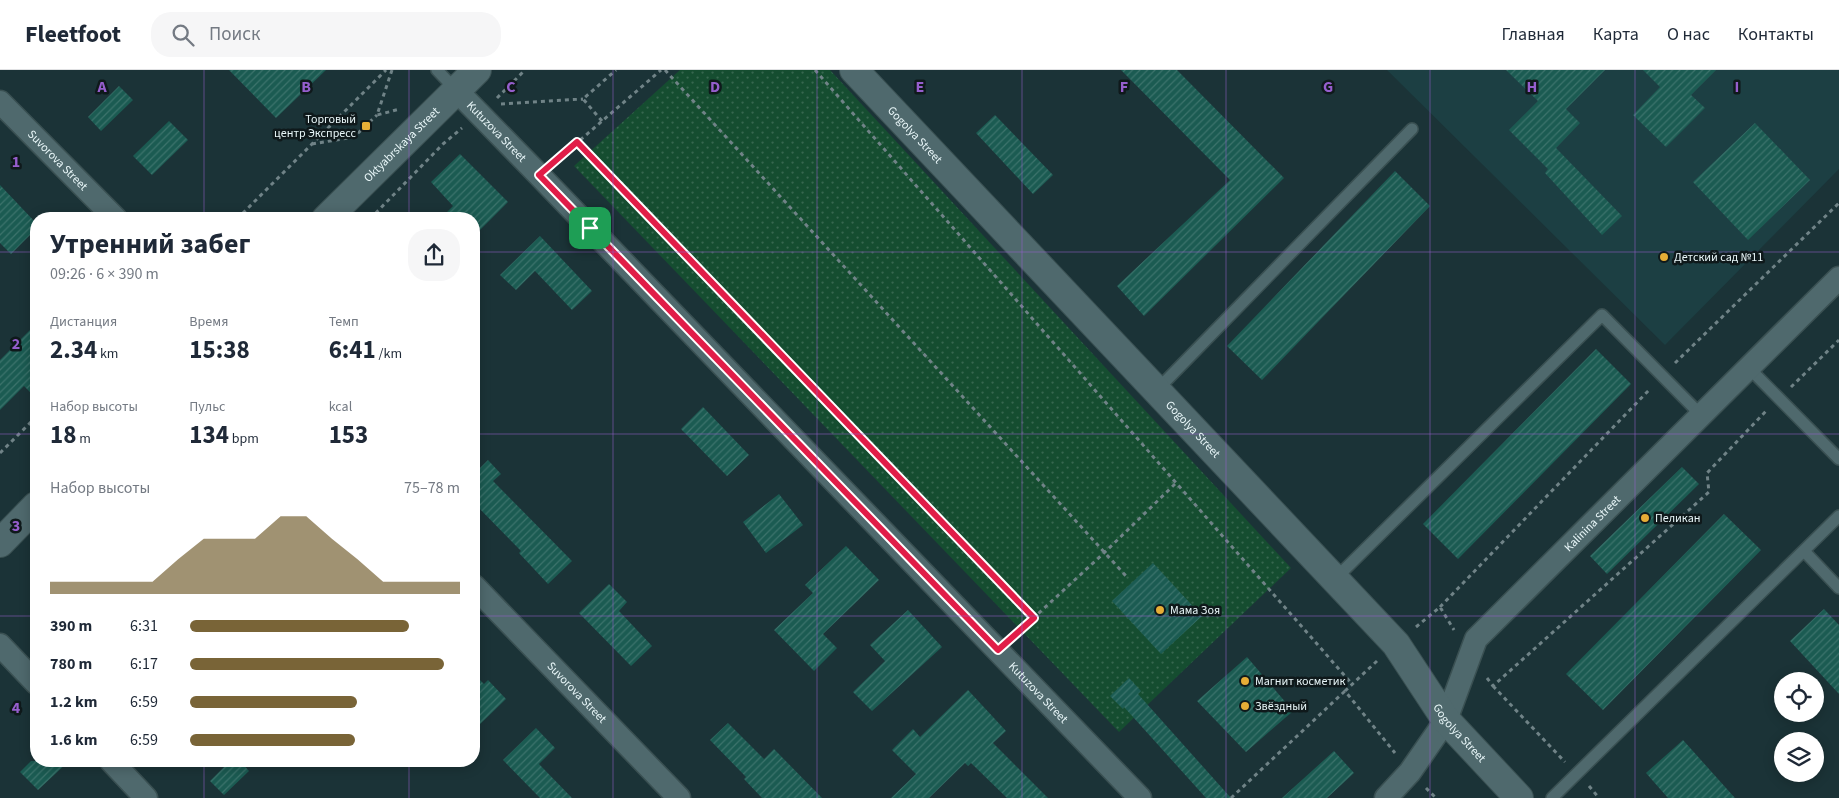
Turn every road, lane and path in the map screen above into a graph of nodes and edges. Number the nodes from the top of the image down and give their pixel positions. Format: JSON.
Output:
{"nodes":[{"id":1,"x":386,"y":70,"type":"edge"},
{"id":2,"x":437,"y":70,"type":"edge"},
{"id":3,"x":477,"y":70,"type":"edge"},
{"id":4,"x":524,"y":70,"type":"edge"},
{"id":5,"x":616,"y":70,"type":"edge"},
{"id":6,"x":661,"y":70,"type":"edge"},
{"id":7,"x":665,"y":70,"type":"edge"},
{"id":8,"x":816,"y":70,"type":"edge"},
{"id":9,"x":854,"y":70,"type":"edge"},
{"id":10,"x":456,"y":90,"type":"junction"},
{"id":11,"x":583,"y":99,"type":"junction"},
{"id":12,"x":0,"y":102,"type":"edge"},
{"id":13,"x":485,"y":108,"type":"junction"},
{"id":14,"x":377,"y":115,"type":"dead end"},
{"id":15,"x":602,"y":121,"type":"junction"},
{"id":16,"x":1412,"y":130,"type":"dead end"},
{"id":17,"x":577,"y":142,"type":"junction"},
{"id":18,"x":312,"y":144,"type":"junction"},
{"id":19,"x":539,"y":175,"type":"junction"},
{"id":20,"x":1839,"y":203,"type":"edge"},
{"id":21,"x":109,"y":212,"type":"edge"},
{"id":22,"x":244,"y":212,"type":"edge"},
{"id":23,"x":333,"y":212,"type":"edge"},
{"id":24,"x":377,"y":212,"type":"edge"},
{"id":25,"x":1839,"y":278,"type":"edge"},
{"id":26,"x":1749,"y":368,"type":"junction"},
{"id":27,"x":1661,"y":377,"type":"junction"},
{"id":28,"x":1156,"y":390,"type":"junction"},
{"id":29,"x":1701,"y":415,"type":"junction"},
{"id":30,"x":30,"y":423,"type":"edge"},
{"id":31,"x":0,"y":452,"type":"edge"},
{"id":32,"x":1839,"y":459,"type":"edge"},
{"id":33,"x":1176,"y":483,"type":"junction"},
{"id":34,"x":30,"y":512,"type":"edge"},
{"id":35,"x":1839,"y":516,"type":"edge"},
{"id":36,"x":0,"y":543,"type":"edge"},
{"id":37,"x":1804,"y":551,"type":"junction"},
{"id":38,"x":1105,"y":552,"type":"junction"},
{"id":39,"x":1126,"y":576,"type":"dead end"},
{"id":40,"x":1334,"y":579,"type":"junction"},
{"id":41,"x":1839,"y":588,"type":"edge"},
{"id":42,"x":480,"y":592,"type":"edge"},
{"id":43,"x":1440,"y":607,"type":"dead end"},
{"id":44,"x":1034,"y":618,"type":"junction"},
{"id":45,"x":0,"y":645,"type":"edge"},
{"id":46,"x":998,"y":650,"type":"junction"},
{"id":47,"x":30,"y":677,"type":"edge"},
{"id":48,"x":1352,"y":684,"type":"dead end"},
{"id":49,"x":1494,"y":686,"type":"dead end"},
{"id":50,"x":1345,"y":691,"type":"dead end"},
{"id":51,"x":1446,"y":720,"type":"junction"},
{"id":52,"x":117,"y":767,"type":"edge"},
{"id":53,"x":1577,"y":774,"type":"junction"},
{"id":54,"x":146,"y":798,"type":"edge"},
{"id":55,"x":678,"y":798,"type":"edge"},
{"id":56,"x":1140,"y":798,"type":"edge"},
{"id":57,"x":1231,"y":798,"type":"edge"},
{"id":58,"x":1386,"y":798,"type":"edge"},
{"id":59,"x":1519,"y":798,"type":"edge"},
{"id":60,"x":1552,"y":798,"type":"edge"},
{"id":61,"x":1599,"y":798,"type":"edge"}],
"edges":[{"from":1,"to":18,"type":"path"},
{"from":2,"to":10,"type":"lane"},
{"from":3,"to":10,"type":"main road","name":"Oktyabrskaya Street"},
{"from":4,"to":13,"type":"path"},
{"from":5,"to":11,"type":"path"},
{"from":6,"to":15,"type":"path"},
{"from":7,"to":38,"type":"path"},
{"from":8,"to":33,"type":"path"},
{"from":9,"to":28,"type":"main road","name":"Gogolya Street"},
{"from":10,"to":13,"type":"street","name":"Kutuzova Street"},
{"from":10,"to":23,"type":"main road","name":"Oktyabrskaya Street"},
{"from":11,"to":13,"type":"path"},
{"from":11,"to":15,"type":"path"},
{"from":12,"to":21,"type":"street","name":"Suvorova Street"},
{"from":13,"to":19,"type":"street","name":"Kutuzova Street"},
{"from":13,"to":24,"type":"path"},
{"from":14,"to":18,"type":"path"},
{"from":15,"to":17,"type":"path"},
{"from":16,"to":28,"type":"lane"},
{"from":17,"to":19,"type":"path"},
{"from":17,"to":44,"type":"path"},
{"from":18,"to":22,"type":"path"},
{"from":19,"to":46,"type":"street","name":"Kutuzova Street"},
{"from":20,"to":27,"type":"path"},
{"from":25,"to":26,"type":"street","name":"Kalinina Street"},
{"from":26,"to":29,"type":"street","name":"Kalinina Street"},
{"from":26,"to":32,"type":"lane"},
{"from":27,"to":29,"type":"lane"},
{"from":27,"to":40,"type":"lane"},
{"from":27,"to":43,"type":"path"},
{"from":28,"to":40,"type":"main road","name":"Gogolya Street"},
{"from":29,"to":51,"type":"street","name":"Kalinina Street"},
{"from":30,"to":31,"type":"path"},
{"from":33,"to":38,"type":"path"},
{"from":33,"to":48,"type":"path"},
{"from":34,"to":36,"type":"main road"},
{"from":35,"to":37,"type":"lane"},
{"from":37,"to":41,"type":"lane"},
{"from":37,"to":53,"type":"lane"},
{"from":38,"to":39,"type":"path"},
{"from":38,"to":44,"type":"path"},
{"from":40,"to":51,"type":"main road","name":"Gogolya Street"},
{"from":42,"to":55,"type":"street","name":"Suvorova Street"},
{"from":44,"to":46,"type":"path"},
{"from":45,"to":47,"type":"street"},
{"from":46,"to":56,"type":"street","name":"Kutuzova Street"},
{"from":49,"to":53,"type":"path"},
{"from":50,"to":57,"type":"path"},
{"from":51,"to":58,"type":"street","name":"Kalinina Street"},
{"from":51,"to":59,"type":"main road","name":"Gogolya Street"},
{"from":52,"to":54,"type":"street"},
{"from":53,"to":60,"type":"lane"},
{"from":53,"to":61,"type":"path"}]}
